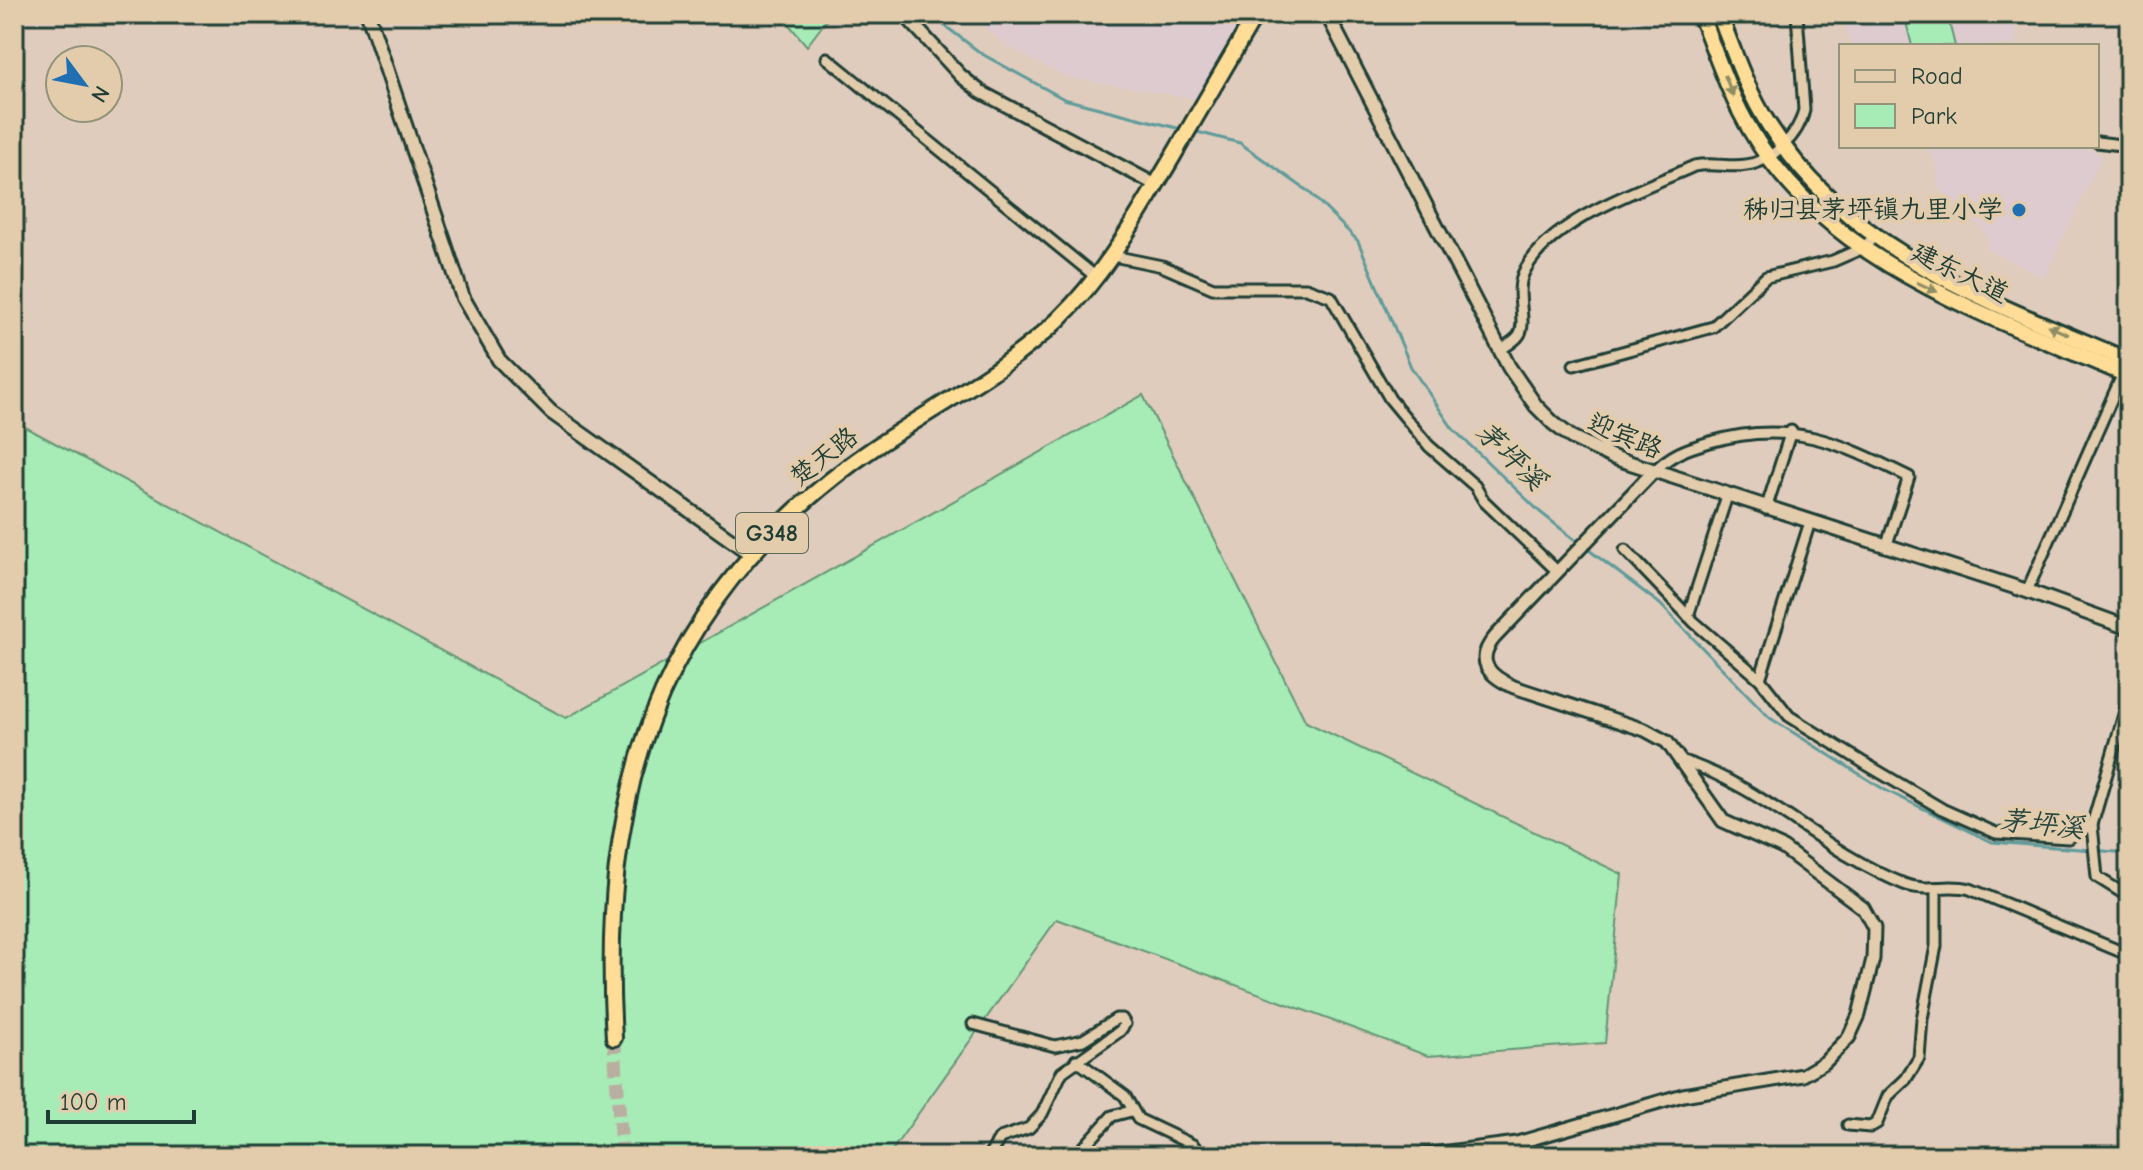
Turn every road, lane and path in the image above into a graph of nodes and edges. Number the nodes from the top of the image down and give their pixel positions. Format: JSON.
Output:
{"nodes":[{"id":1,"x":368,"y":14,"type":"edge"},
{"id":2,"x":904,"y":14,"type":"edge"},
{"id":3,"x":1256,"y":14,"type":"edge"},
{"id":4,"x":1327,"y":14,"type":"edge"},
{"id":5,"x":1700,"y":14,"type":"edge"},
{"id":6,"x":1719,"y":14,"type":"edge"},
{"id":7,"x":1797,"y":14,"type":"edge"},
{"id":8,"x":827,"y":58,"type":"dead end"},
{"id":9,"x":2099,"y":142,"type":"edge"},
{"id":10,"x":1782,"y":145,"type":"junction"},
{"id":11,"x":2129,"y":146,"type":"edge"},
{"id":12,"x":1768,"y":157,"type":"junction"},
{"id":13,"x":1156,"y":185,"type":"junction"},
{"id":14,"x":1874,"y":237,"type":"junction"},
{"id":15,"x":1863,"y":248,"type":"junction"},
{"id":16,"x":1113,"y":256,"type":"junction"},
{"id":17,"x":1096,"y":277,"type":"junction"},
{"id":18,"x":1500,"y":350,"type":"junction"},
{"id":19,"x":1574,"y":365,"type":"dead end"},
{"id":20,"x":2127,"y":370,"type":"edge"},
{"id":21,"x":1791,"y":431,"type":"junction"},
{"id":22,"x":1652,"y":473,"type":"junction"},
{"id":23,"x":1727,"y":496,"type":"junction"},
{"id":24,"x":1766,"y":509,"type":"junction"},
{"id":25,"x":1810,"y":522,"type":"junction"},
{"id":26,"x":1886,"y":547,"type":"junction"},
{"id":27,"x":1625,"y":550,"type":"dead end"},
{"id":28,"x":751,"y":554,"type":"junction"},
{"id":29,"x":1562,"y":567,"type":"junction"},
{"id":30,"x":2027,"y":591,"type":"junction"},
{"id":31,"x":1688,"y":616,"type":"junction"},
{"id":32,"x":2129,"y":628,"type":"edge"},
{"id":33,"x":1760,"y":679,"type":"junction"},
{"id":34,"x":2129,"y":697,"type":"edge"},
{"id":35,"x":1683,"y":761,"type":"junction"},
{"id":36,"x":2092,"y":825,"type":"junction"},
{"id":37,"x":1936,"y":888,"type":"junction"},
{"id":38,"x":2129,"y":897,"type":"edge"},
{"id":39,"x":2129,"y":955,"type":"edge"},
{"id":40,"x":973,"y":1024,"type":"dead end"},
{"id":41,"x":614,"y":1038,"type":"tunnel mouth"},
{"id":42,"x":1076,"y":1060,"type":"junction"},
{"id":43,"x":1131,"y":1111,"type":"junction"},
{"id":44,"x":1848,"y":1125,"type":"dead end"},
{"id":45,"x":989,"y":1156,"type":"edge"},
{"id":46,"x":1076,"y":1156,"type":"edge"},
{"id":47,"x":1203,"y":1156,"type":"edge"},
{"id":48,"x":1417,"y":1156,"type":"edge"}],
"edges":[{"from":1,"to":28,"type":"main road"},
{"from":2,"to":13,"type":"street"},
{"from":3,"to":13,"type":"highway","name":"楚天路","number":"G348"},
{"from":4,"to":18,"type":"main road","name":"迎宾路"},
{"from":5,"to":12,"type":"highway","name":"建东大道","one_way":true},
{"from":6,"to":10,"type":"highway","name":"建东大道"},
{"from":7,"to":10,"type":"street"},
{"from":8,"to":17,"type":"street"},
{"from":9,"to":11,"type":"street"},
{"from":10,"to":12,"type":"street"},
{"from":10,"to":14,"type":"highway","name":"建东大道"},
{"from":12,"to":15,"type":"highway","name":"建东大道"},
{"from":12,"to":18,"type":"street"},
{"from":13,"to":16,"type":"highway","name":"楚天路","number":"G348"},
{"from":14,"to":15,"type":"street"},
{"from":20,"to":14,"type":"highway","name":"建东大道","one_way":true},
{"from":15,"to":19,"type":"street"},
{"from":15,"to":20,"type":"highway","name":"建东大道","one_way":true},
{"from":16,"to":17,"type":"highway","name":"楚天路","number":"G348"},
{"from":16,"to":29,"type":"street"},
{"from":17,"to":28,"type":"highway","name":"楚天路","number":"G348"},
{"from":18,"to":22,"type":"main road","name":"迎宾路"},
{"from":20,"to":30,"type":"street"},
{"from":21,"to":22,"type":"street"},
{"from":21,"to":24,"type":"street"},
{"from":21,"to":26,"type":"street"},
{"from":22,"to":23,"type":"main road","name":"迎宾路"},
{"from":22,"to":29,"type":"street"},
{"from":23,"to":24,"type":"main road","name":"迎宾路"},
{"from":23,"to":31,"type":"street"},
{"from":24,"to":25,"type":"main road","name":"迎宾路"},
{"from":25,"to":26,"type":"main road","name":"迎宾路"},
{"from":25,"to":33,"type":"street"},
{"from":26,"to":30,"type":"main road","name":"迎宾路"},
{"from":27,"to":31,"type":"street"},
{"from":28,"to":41,"type":"highway","name":"楚天路","number":"G348"},
{"from":29,"to":35,"type":"street"},
{"from":30,"to":32,"type":"main road","name":"迎宾路"},
{"from":31,"to":33,"type":"street"},
{"from":33,"to":36,"type":"street"},
{"from":34,"to":36,"type":"street"},
{"from":35,"to":37,"type":"street"},
{"from":35,"to":48,"type":"street"},
{"from":36,"to":38,"type":"street"},
{"from":37,"to":39,"type":"street"},
{"from":37,"to":44,"type":"street"},
{"from":40,"to":42,"type":"street"},
{"from":42,"to":43,"type":"street"},
{"from":42,"to":45,"type":"street"},
{"from":43,"to":46,"type":"street"},
{"from":43,"to":47,"type":"street"}]}
